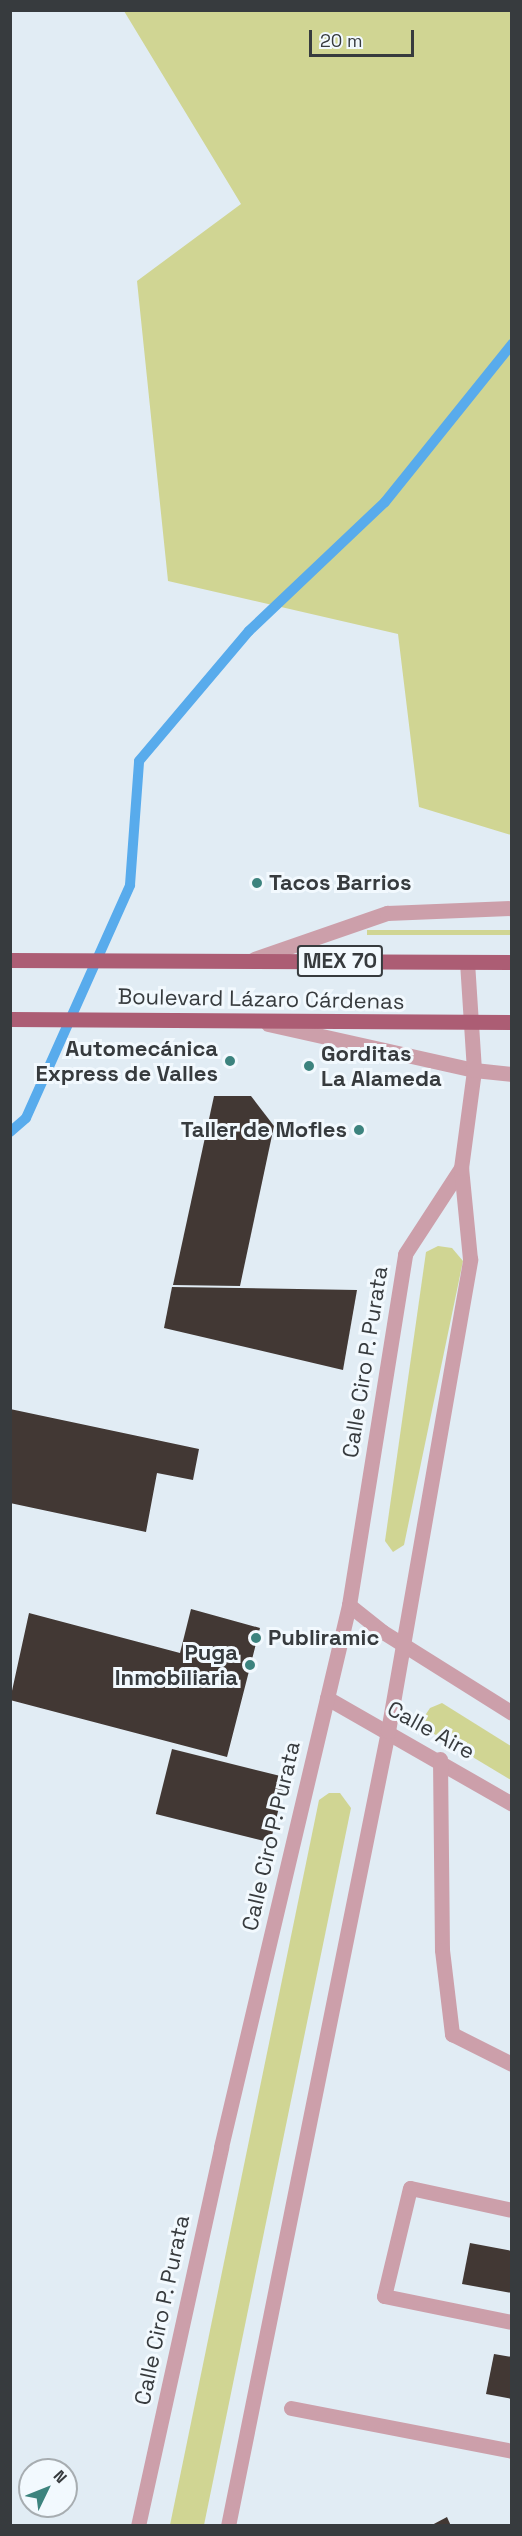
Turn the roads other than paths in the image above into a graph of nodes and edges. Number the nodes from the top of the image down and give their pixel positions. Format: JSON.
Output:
{"nodes":[{"id":1,"x":512,"y":908,"type":"edge"},
{"id":2,"x":254,"y":959,"type":"junction"},
{"id":3,"x":10,"y":960,"type":"edge"},
{"id":4,"x":512,"y":962,"type":"edge"},
{"id":5,"x":467,"y":963,"type":"junction"},
{"id":6,"x":10,"y":1019,"type":"edge"},
{"id":7,"x":261,"y":1022,"type":"junction"},
{"id":8,"x":512,"y":1022,"type":"edge"},
{"id":9,"x":472,"y":1024,"type":"junction"},
{"id":10,"x":474,"y":1070,"type":"junction"},
{"id":11,"x":512,"y":1074,"type":"edge"},
{"id":12,"x":461,"y":1168,"type":"junction"},
{"id":13,"x":349,"y":1605,"type":"junction"},
{"id":14,"x":403,"y":1645,"type":"junction"},
{"id":15,"x":327,"y":1698,"type":"junction"},
{"id":16,"x":512,"y":1713,"type":"edge"},
{"id":17,"x":388,"y":1731,"type":"junction"},
{"id":18,"x":440,"y":1759,"type":"junction"},
{"id":19,"x":512,"y":1804,"type":"edge"},
{"id":20,"x":512,"y":2064,"type":"edge"},
{"id":21,"x":512,"y":2210,"type":"edge"},
{"id":22,"x":512,"y":2322,"type":"edge"},
{"id":23,"x":291,"y":2408,"type":"dead end"},
{"id":24,"x":512,"y":2451,"type":"edge"},
{"id":25,"x":138,"y":2526,"type":"edge"},
{"id":26,"x":228,"y":2526,"type":"edge"}],
"edges":[{"from":1,"to":2,"type":"street"},
{"from":2,"to":3,"type":"main road","name":"Boulevard Lázaro Cárdenas","number":"MEX 70"},
{"from":2,"to":5,"type":"main road","name":"Boulevard Lázaro Cárdenas","number":"MEX 70"},
{"from":4,"to":5,"type":"main road","name":"Boulevard Lázaro Cárdenas","number":"MEX 70"},
{"from":5,"to":9,"type":"street","name":"Calle Ciro P. Purata"},
{"from":6,"to":7,"type":"main road","name":"Boulevard Lázaro Cárdenas"},
{"from":7,"to":9,"type":"main road","name":"Boulevard Lázaro Cárdenas"},
{"from":7,"to":10,"type":"street"},
{"from":8,"to":9,"type":"main road","name":"Boulevard Lázaro Cárdenas"},
{"from":9,"to":10,"type":"street","name":"Calle Ciro P. Purata"},
{"from":10,"to":11,"type":"street"},
{"from":10,"to":12,"type":"street","name":"Calle Ciro P. Purata"},
{"from":12,"to":13,"type":"street","name":"Calle Ciro P. Purata"},
{"from":12,"to":14,"type":"street","name":"Calle Ciro P. Purata"},
{"from":13,"to":14,"type":"street"},
{"from":13,"to":15,"type":"street","name":"Calle Ciro P. Purata"},
{"from":14,"to":16,"type":"street"},
{"from":14,"to":17,"type":"street","name":"Calle Ciro P. Purata"},
{"from":15,"to":17,"type":"street","name":"Calle Aire"},
{"from":15,"to":25,"type":"street","name":"Calle Ciro P. Purata"},
{"from":17,"to":18,"type":"street","name":"Calle Aire"},
{"from":17,"to":26,"type":"street","name":"Calle Ciro P. Purata"},
{"from":18,"to":19,"type":"street","name":"Calle Aire"},
{"from":18,"to":20,"type":"street"},
{"from":21,"to":22,"type":"street"},
{"from":23,"to":24,"type":"street"}]}
